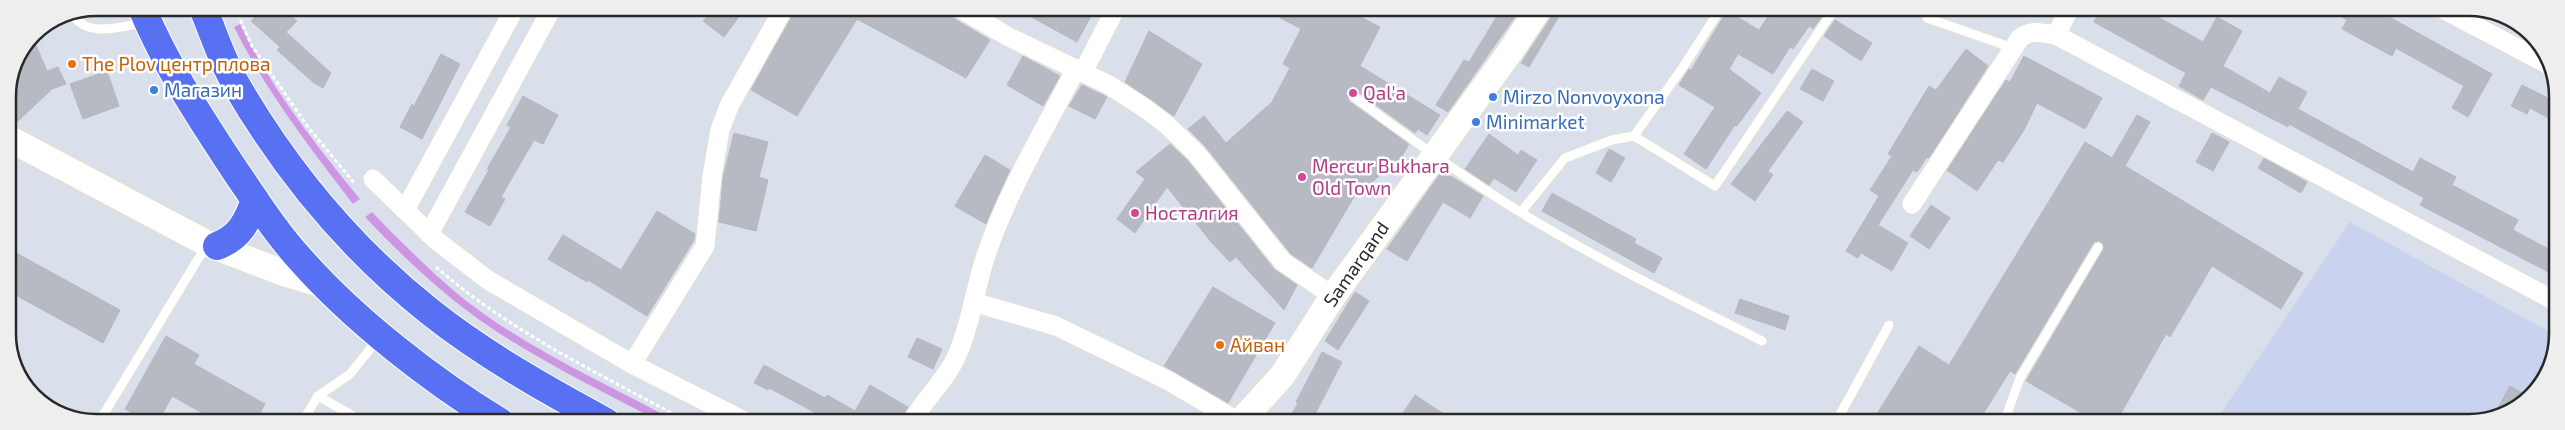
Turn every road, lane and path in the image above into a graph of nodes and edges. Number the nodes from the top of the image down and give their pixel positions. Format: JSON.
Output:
{"nodes":[{"id":1,"x":142,"y":16,"type":"edge"},
{"id":2,"x":145,"y":16,"type":"edge"},
{"id":3,"x":210,"y":16,"type":"edge"},
{"id":4,"x":511,"y":16,"type":"edge"},
{"id":5,"x":548,"y":16,"type":"edge"},
{"id":6,"x":780,"y":16,"type":"edge"},
{"id":7,"x":973,"y":16,"type":"edge"},
{"id":8,"x":1111,"y":16,"type":"edge"},
{"id":9,"x":1534,"y":16,"type":"edge"},
{"id":10,"x":1716,"y":16,"type":"edge"},
{"id":11,"x":1830,"y":16,"type":"edge"},
{"id":12,"x":2066,"y":16,"type":"edge"},
{"id":13,"x":2456,"y":16,"type":"edge"},
{"id":14,"x":1927,"y":18,"type":"dead end"},
{"id":15,"x":77,"y":19,"type":"edge"},
{"id":16,"x":2056,"y":35,"type":"junction"},
{"id":17,"x":2013,"y":48,"type":"junction"},
{"id":18,"x":2540,"y":60,"type":"edge"},
{"id":19,"x":1080,"y":70,"type":"junction"},
{"id":20,"x":1354,"y":97,"type":"dead end"},
{"id":21,"x":1634,"y":136,"type":"junction"},
{"id":22,"x":16,"y":142,"type":"edge"},
{"id":23,"x":1434,"y":155,"type":"junction"},
{"id":24,"x":374,"y":179,"type":"dead end"},
{"id":25,"x":255,"y":200,"type":"junction"},
{"id":26,"x":1912,"y":204,"type":"dead end"},
{"id":27,"x":406,"y":210,"type":"junction"},
{"id":28,"x":1521,"y":212,"type":"junction"},
{"id":29,"x":429,"y":234,"type":"junction"},
{"id":30,"x":212,"y":245,"type":"junction"},
{"id":31,"x":2098,"y":247,"type":"dead end"},
{"id":32,"x":324,"y":284,"type":"junction"},
{"id":33,"x":1333,"y":296,"type":"junction"},
{"id":34,"x":2549,"y":298,"type":"edge"},
{"id":35,"x":973,"y":302,"type":"junction"},
{"id":36,"x":1889,"y":325,"type":"dead end"},
{"id":37,"x":381,"y":335,"type":"junction"},
{"id":38,"x":1762,"y":340,"type":"dead end"},
{"id":39,"x":632,"y":364,"type":"junction"},
{"id":40,"x":1282,"y":376,"type":"junction"},
{"id":41,"x":318,"y":396,"type":"junction"},
{"id":42,"x":104,"y":414,"type":"edge"},
{"id":43,"x":307,"y":414,"type":"edge"},
{"id":44,"x":350,"y":414,"type":"edge"},
{"id":45,"x":488,"y":414,"type":"edge"},
{"id":46,"x":593,"y":414,"type":"edge"},
{"id":47,"x":730,"y":414,"type":"edge"},
{"id":48,"x":916,"y":414,"type":"edge"},
{"id":49,"x":1225,"y":414,"type":"edge"},
{"id":50,"x":1246,"y":414,"type":"edge"},
{"id":51,"x":1266,"y":414,"type":"edge"},
{"id":52,"x":1840,"y":414,"type":"edge"},
{"id":53,"x":2007,"y":414,"type":"edge"}],
"edges":[{"from":1,"to":15,"type":"lane"},
{"from":2,"to":25,"type":"main road"},
{"from":3,"to":46,"type":"main road"},
{"from":4,"to":27,"type":"street"},
{"from":5,"to":29,"type":"street"},
{"from":6,"to":39,"type":"street"},
{"from":7,"to":19,"type":"street"},
{"from":8,"to":19,"type":"street"},
{"from":9,"to":23,"type":"street","name":"Samarqand"},
{"from":10,"to":21,"type":"lane"},
{"from":11,"to":21,"type":"lane"},
{"from":12,"to":16,"type":"street"},
{"from":13,"to":18,"type":"street"},
{"from":14,"to":17,"type":"lane"},
{"from":16,"to":17,"type":"street"},
{"from":16,"to":34,"type":"street"},
{"from":17,"to":26,"type":"street"},
{"from":19,"to":33,"type":"street"},
{"from":19,"to":35,"type":"street"},
{"from":20,"to":23,"type":"lane"},
{"from":21,"to":28,"type":"lane"},
{"from":22,"to":30,"type":"street"},
{"from":23,"to":28,"type":"lane"},
{"from":23,"to":33,"type":"street","name":"Samarqand"},
{"from":24,"to":27,"type":"street"},
{"from":25,"to":30,"type":"main road"},
{"from":25,"to":32,"type":"main road"},
{"from":27,"to":29,"type":"street"},
{"from":28,"to":38,"type":"lane"},
{"from":29,"to":39,"type":"street"},
{"from":30,"to":32,"type":"street"},
{"from":30,"to":42,"type":"lane"},
{"from":31,"to":53,"type":"lane"},
{"from":32,"to":37,"type":"main road"},
{"from":33,"to":40,"type":"street","name":"Samarqand"},
{"from":35,"to":48,"type":"street"},
{"from":35,"to":49,"type":"street"},
{"from":36,"to":52,"type":"lane"},
{"from":37,"to":41,"type":"lane"},
{"from":37,"to":45,"type":"main road"},
{"from":39,"to":47,"type":"street"},
{"from":40,"to":50,"type":"street","name":"Samarqand"},
{"from":40,"to":51,"type":"street","name":"Samarqand"},
{"from":41,"to":43,"type":"lane"},
{"from":41,"to":44,"type":"lane"}]}
